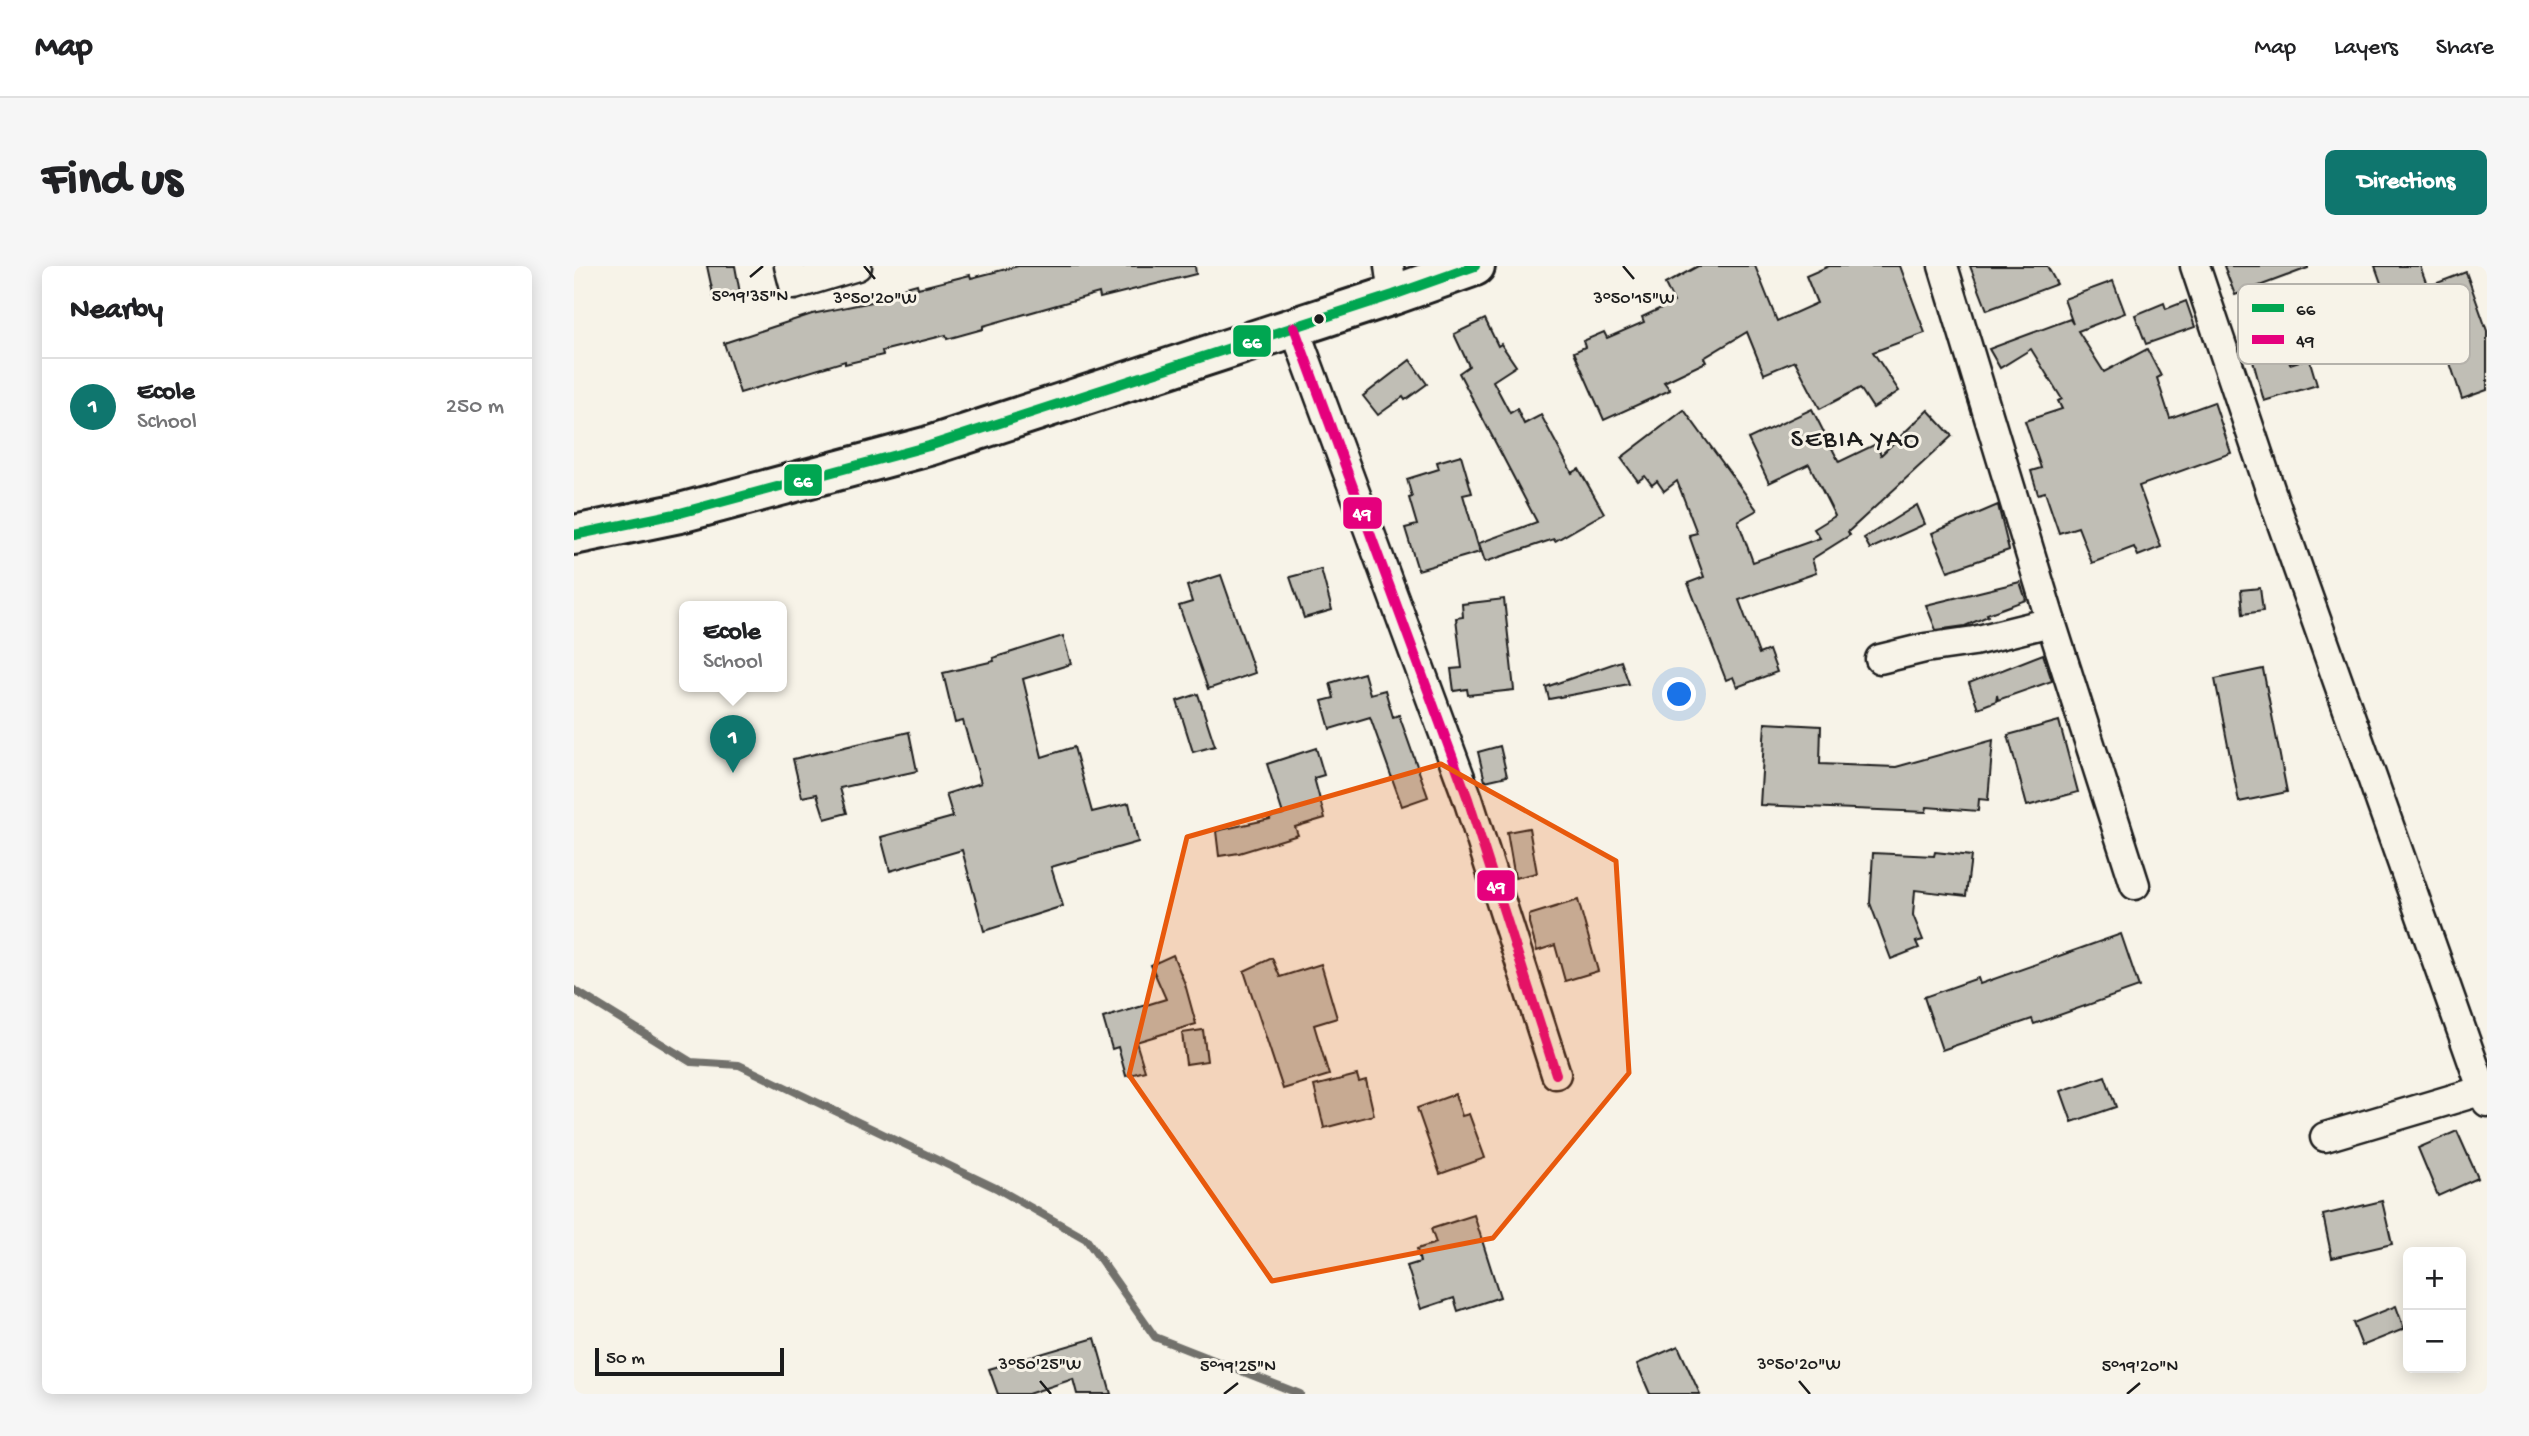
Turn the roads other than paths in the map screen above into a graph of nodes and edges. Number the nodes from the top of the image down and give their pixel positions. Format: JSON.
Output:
{"nodes":[{"id":1,"x":789,"y":266,"type":"edge"},
{"id":2,"x":858,"y":266,"type":"edge"},
{"id":3,"x":1475,"y":266,"type":"edge"},
{"id":4,"x":1943,"y":266,"type":"edge"},
{"id":5,"x":2195,"y":266,"type":"edge"},
{"id":6,"x":1391,"y":281,"type":"edge"},
{"id":7,"x":1294,"y":327,"type":"junction"},
{"id":8,"x":574,"y":535,"type":"edge"},
{"id":9,"x":2051,"y":622,"type":"junction"},
{"id":10,"x":1880,"y":659,"type":"dead end"},
{"id":11,"x":2135,"y":885,"type":"dead end"},
{"id":12,"x":1556,"y":1074,"type":"dead end"},
{"id":13,"x":2486,"y":1094,"type":"edge"},
{"id":14,"x":2325,"y":1137,"type":"dead end"}],
"edges":[{"from":1,"to":2,"type":"street"},
{"from":3,"to":6,"type":"street"},
{"from":4,"to":9,"type":"street"},
{"from":5,"to":13,"type":"street"},
{"from":6,"to":7,"type":"street"},
{"from":7,"to":8,"type":"street"},
{"from":7,"to":12,"type":"street"},
{"from":9,"to":10,"type":"street"},
{"from":9,"to":11,"type":"street"},
{"from":13,"to":14,"type":"street"}]}
